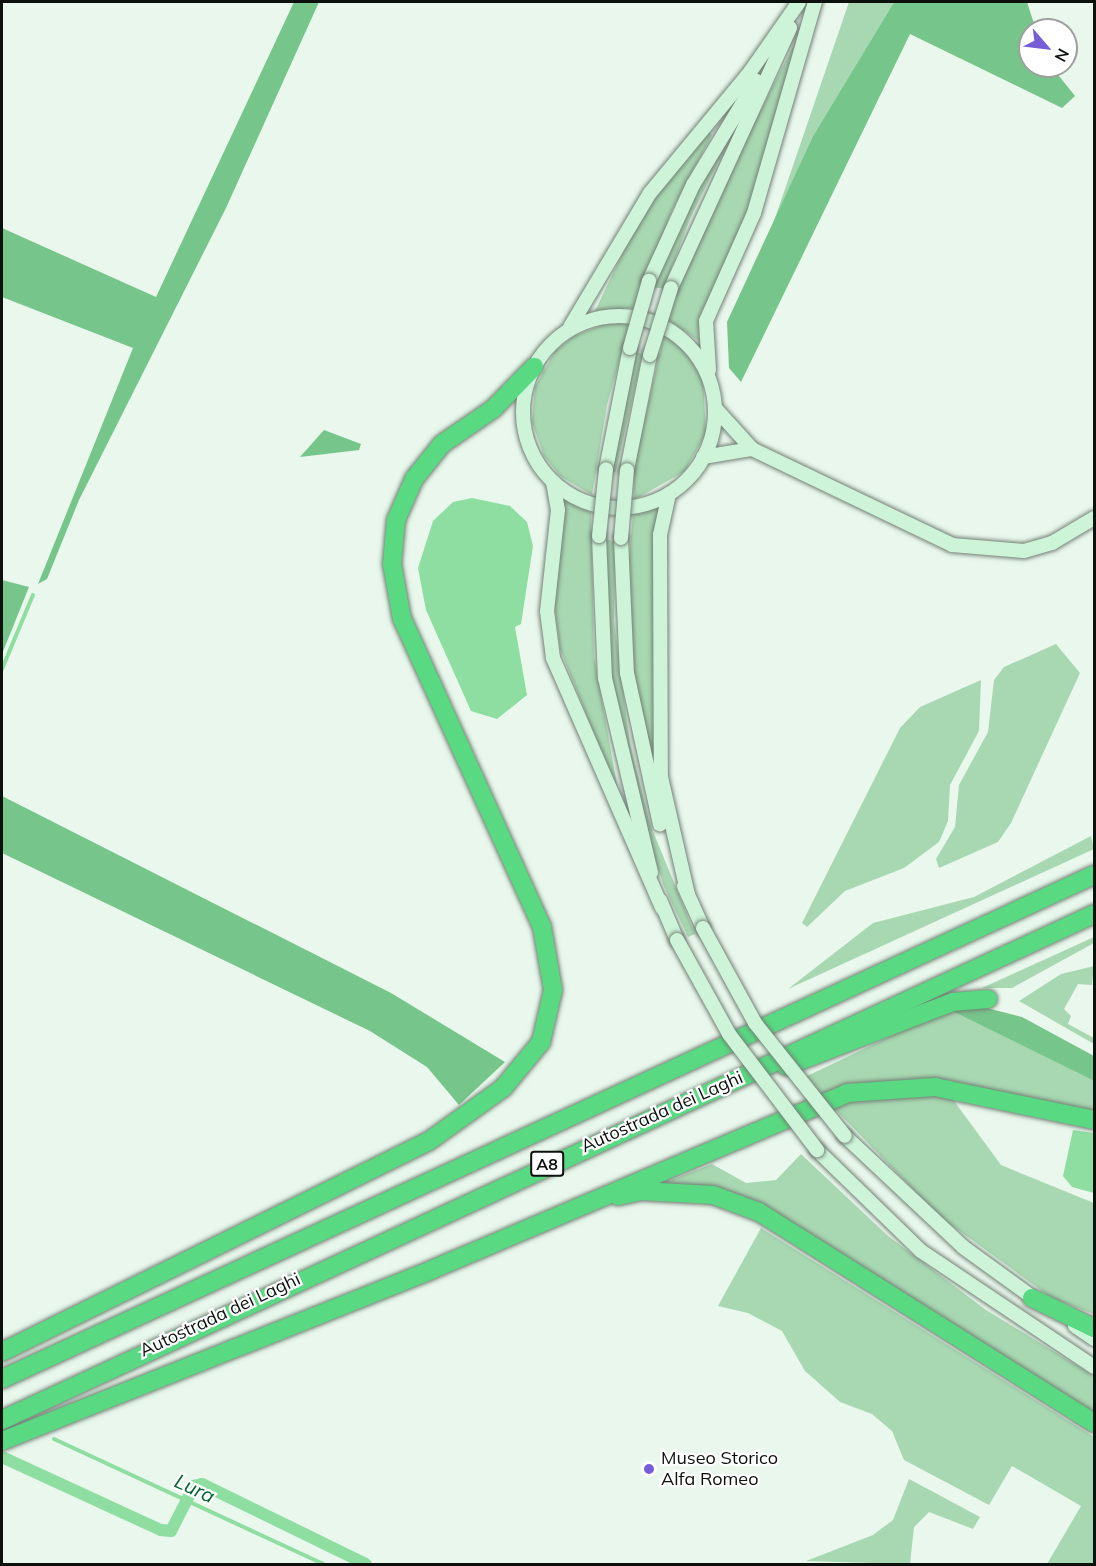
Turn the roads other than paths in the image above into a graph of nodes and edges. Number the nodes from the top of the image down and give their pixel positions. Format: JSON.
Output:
{"nodes":[{"id":1,"x":799,"y":2,"type":"edge"},
{"id":2,"x":804,"y":2,"type":"edge"},
{"id":3,"x":815,"y":2,"type":"edge"},
{"id":4,"x":783,"y":42,"type":"junction"},
{"id":5,"x":568,"y":330,"type":"junction"},
{"id":6,"x":534,"y":367,"type":"junction"},
{"id":7,"x":711,"y":384,"type":"junction"},
{"id":8,"x":715,"y":408,"type":"junction"},
{"id":9,"x":752,"y":449,"type":"junction"},
{"id":10,"x":703,"y":457,"type":"junction"},
{"id":11,"x":553,"y":482,"type":"junction"},
{"id":12,"x":669,"y":494,"type":"junction"},
{"id":13,"x":1095,"y":518,"type":"edge"},
{"id":14,"x":1095,"y":874,"type":"edge"},
{"id":15,"x":688,"y":895,"type":"junction"},
{"id":16,"x":662,"y":908,"type":"junction"},
{"id":17,"x":1095,"y":914,"type":"edge"},
{"id":18,"x":988,"y":999,"type":"dead end"},
{"id":19,"x":721,"y":1086,"type":"junction"},
{"id":20,"x":1095,"y":1120,"type":"edge"},
{"id":21,"x":537,"y":1225,"type":"junction"},
{"id":22,"x":1032,"y":1298,"type":"junction"},
{"id":23,"x":1095,"y":1328,"type":"edge"},
{"id":24,"x":1095,"y":1339,"type":"edge"},
{"id":25,"x":2,"y":1352,"type":"edge"},
{"id":26,"x":1095,"y":1367,"type":"edge"},
{"id":27,"x":2,"y":1379,"type":"edge"},
{"id":28,"x":2,"y":1420,"type":"edge"},
{"id":29,"x":1095,"y":1423,"type":"edge"},
{"id":30,"x":2,"y":1441,"type":"edge"}],
"edges":[{"from":1,"to":5,"type":"main road"},
{"from":2,"to":4,"type":"main road"},
{"from":3,"to":7,"type":"main road"},
{"from":4,"to":15,"type":"main road","bridge":true},
{"from":4,"to":16,"type":"main road","bridge":true},
{"from":5,"to":6,"type":"main road"},
{"from":5,"to":7,"type":"main road"},
{"from":6,"to":11,"type":"main road"},
{"from":6,"to":25,"type":"highway"},
{"from":7,"to":8,"type":"main road"},
{"from":8,"to":9,"type":"main road"},
{"from":8,"to":10,"type":"main road"},
{"from":9,"to":10,"type":"main road"},
{"from":9,"to":13,"type":"main road"},
{"from":10,"to":12,"type":"main road"},
{"from":11,"to":12,"type":"main road"},
{"from":11,"to":16,"type":"main road"},
{"from":12,"to":15,"type":"main road"},
{"from":14,"to":27,"type":"highway","name":"Autostrada dei Laghi","number":"A8"},
{"from":15,"to":22,"type":"main road","bridge":true},
{"from":16,"to":26,"type":"main road","bridge":true},
{"from":17,"to":19,"type":"highway","name":"Autostrada dei Laghi","number":"A8"},
{"from":18,"to":19,"type":"highway"},
{"from":19,"to":28,"type":"highway","name":"Autostrada dei Laghi","number":"A8"},
{"from":20,"to":21,"type":"highway"},
{"from":21,"to":29,"type":"highway"},
{"from":21,"to":30,"type":"highway"},
{"from":22,"to":23,"type":"highway"},
{"from":22,"to":24,"type":"main road"}]}
